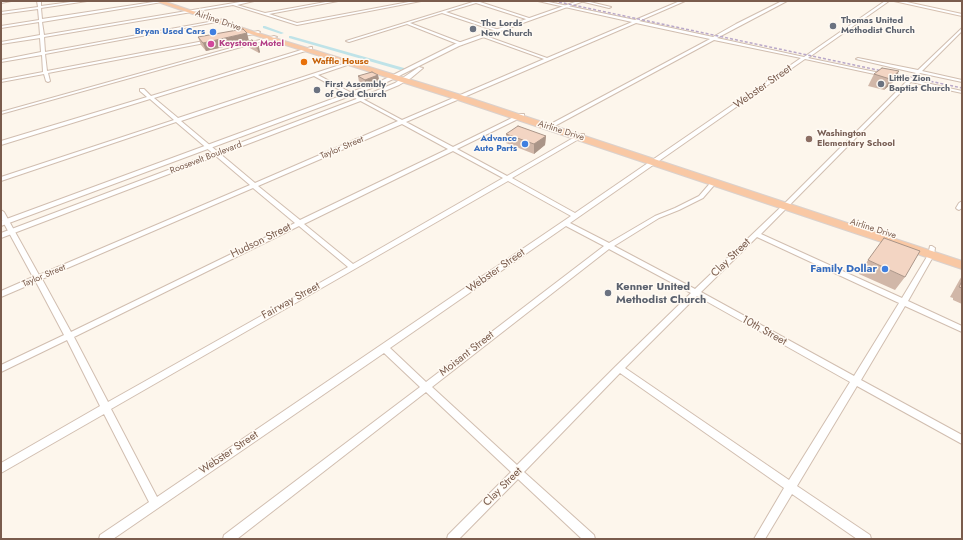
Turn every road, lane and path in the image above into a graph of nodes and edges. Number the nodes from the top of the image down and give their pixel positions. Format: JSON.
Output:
{"nodes":[{"id":1,"x":9,"y":1,"type":"edge"},
{"id":2,"x":39,"y":1,"type":"edge"},
{"id":3,"x":85,"y":1,"type":"edge"},
{"id":4,"x":164,"y":1,"type":"edge"},
{"id":5,"x":223,"y":1,"type":"edge"},
{"id":6,"x":252,"y":1,"type":"edge"},
{"id":7,"x":336,"y":1,"type":"edge"},
{"id":8,"x":419,"y":1,"type":"edge"},
{"id":9,"x":478,"y":1,"type":"edge"},
{"id":10,"x":540,"y":1,"type":"edge"},
{"id":11,"x":582,"y":1,"type":"edge"},
{"id":12,"x":683,"y":1,"type":"edge"},
{"id":13,"x":785,"y":1,"type":"edge"},
{"id":14,"x":887,"y":1,"type":"edge"},
{"id":15,"x":896,"y":1,"type":"edge"},
{"id":16,"x":904,"y":1,"type":"edge"},
{"id":17,"x":1,"y":2,"type":"edge"},
{"id":18,"x":233,"y":4,"type":"junction"},
{"id":19,"x":566,"y":6,"type":"junction"},
{"id":20,"x":609,"y":7,"type":"dead end"},
{"id":21,"x":40,"y":8,"type":"junction"},
{"id":22,"x":197,"y":10,"type":"junction"},
{"id":23,"x":189,"y":12,"type":"junction"},
{"id":24,"x":442,"y":12,"type":"junction"},
{"id":25,"x":1,"y":13,"type":"edge"},
{"id":26,"x":265,"y":14,"type":"junction"},
{"id":27,"x":962,"y":14,"type":"edge"},
{"id":28,"x":530,"y":19,"type":"junction"},
{"id":29,"x":41,"y":21,"type":"junction"},
{"id":30,"x":222,"y":21,"type":"junction"},
{"id":31,"x":635,"y":21,"type":"junction"},
{"id":32,"x":407,"y":23,"type":"junction"},
{"id":33,"x":1,"y":27,"type":"edge"},
{"id":34,"x":962,"y":29,"type":"edge"},
{"id":35,"x":498,"y":31,"type":"junction"},
{"id":36,"x":255,"y":32,"type":"junction"},
{"id":37,"x":42,"y":36,"type":"junction"},
{"id":38,"x":484,"y":36,"type":"junction"},
{"id":39,"x":233,"y":37,"type":"edge"},
{"id":40,"x":272,"y":38,"type":"junction"},
{"id":41,"x":714,"y":38,"type":"junction"},
{"id":42,"x":218,"y":40,"type":"edge"},
{"id":43,"x":348,"y":41,"type":"dead end"},
{"id":44,"x":1,"y":43,"type":"edge"},
{"id":45,"x":461,"y":44,"type":"junction"},
{"id":46,"x":309,"y":49,"type":"junction"},
{"id":47,"x":44,"y":53,"type":"junction"},
{"id":48,"x":804,"y":58,"type":"junction"},
{"id":49,"x":547,"y":59,"type":"junction"},
{"id":50,"x":858,"y":59,"type":"dead end"},
{"id":51,"x":1,"y":60,"type":"edge"},
{"id":52,"x":353,"y":62,"type":"junction"},
{"id":53,"x":425,"y":62,"type":"junction"},
{"id":54,"x":45,"y":72,"type":"junction"},
{"id":55,"x":919,"y":72,"type":"junction"},
{"id":56,"x":316,"y":75,"type":"junction"},
{"id":57,"x":402,"y":77,"type":"junction"},
{"id":58,"x":910,"y":80,"type":"junction"},
{"id":59,"x":1,"y":81,"type":"edge"},
{"id":60,"x":48,"y":81,"type":"dead end"},
{"id":61,"x":962,"y":81,"type":"edge"},
{"id":62,"x":142,"y":90,"type":"dead end"},
{"id":63,"x":962,"y":92,"type":"edge"},
{"id":64,"x":352,"y":94,"type":"junction"},
{"id":65,"x":462,"y":96,"type":"junction"},
{"id":66,"x":151,"y":98,"type":"junction"},
{"id":67,"x":361,"y":99,"type":"junction"},
{"id":68,"x":1,"y":113,"type":"edge"},
{"id":69,"x":520,"y":116,"type":"junction"},
{"id":70,"x":178,"y":121,"type":"junction"},
{"id":71,"x":404,"y":122,"type":"junction"},
{"id":72,"x":551,"y":126,"type":"junction"},
{"id":73,"x":580,"y":136,"type":"junction"},
{"id":74,"x":1,"y":143,"type":"edge"},
{"id":75,"x":208,"y":147,"type":"junction"},
{"id":76,"x":452,"y":148,"type":"junction"},
{"id":77,"x":216,"y":154,"type":"junction"},
{"id":78,"x":656,"y":161,"type":"junction"},
{"id":79,"x":508,"y":178,"type":"junction"},
{"id":80,"x":1,"y":179,"type":"edge"},
{"id":81,"x":714,"y":182,"type":"junction"},
{"id":82,"x":255,"y":186,"type":"junction"},
{"id":83,"x":787,"y":204,"type":"junction"},
{"id":84,"x":1,"y":212,"type":"edge"},
{"id":85,"x":575,"y":215,"type":"junction"},
{"id":86,"x":298,"y":222,"type":"junction"},
{"id":87,"x":4,"y":223,"type":"edge"},
{"id":88,"x":565,"y":223,"type":"junction"},
{"id":89,"x":12,"y":232,"type":"junction"},
{"id":90,"x":756,"y":234,"type":"junction"},
{"id":91,"x":1,"y":236,"type":"edge"},
{"id":92,"x":609,"y":246,"type":"junction"},
{"id":93,"x":932,"y":252,"type":"junction"},
{"id":94,"x":962,"y":258,"type":"edge"},
{"id":95,"x":962,"y":265,"type":"edge"},
{"id":96,"x":352,"y":267,"type":"junction"},
{"id":97,"x":38,"y":278,"type":"junction"},
{"id":98,"x":695,"y":293,"type":"junction"},
{"id":99,"x":1,"y":294,"type":"edge"},
{"id":100,"x":904,"y":302,"type":"junction"},
{"id":101,"x":962,"y":329,"type":"edge"},
{"id":102,"x":69,"y":336,"type":"junction"},
{"id":103,"x":384,"y":348,"type":"junction"},
{"id":104,"x":619,"y":368,"type":"junction"},
{"id":105,"x":1,"y":369,"type":"edge"},
{"id":106,"x":855,"y":380,"type":"junction"},
{"id":107,"x":425,"y":387,"type":"junction"},
{"id":108,"x":106,"y":408,"type":"junction"},
{"id":109,"x":962,"y":440,"type":"edge"},
{"id":110,"x":1,"y":468,"type":"edge"},
{"id":111,"x":518,"y":472,"type":"junction"},
{"id":112,"x":791,"y":487,"type":"junction"},
{"id":113,"x":155,"y":504,"type":"junction"},
{"id":114,"x":104,"y":539,"type":"edge"},
{"id":115,"x":228,"y":539,"type":"edge"},
{"id":116,"x":452,"y":539,"type":"edge"},
{"id":117,"x":590,"y":539,"type":"edge"},
{"id":118,"x":759,"y":539,"type":"edge"},
{"id":119,"x":866,"y":539,"type":"edge"}],
"edges":[{"from":1,"to":17,"type":"street"},
{"from":2,"to":21,"type":"street"},
{"from":3,"to":21,"type":"street"},
{"from":4,"to":22,"type":"highway","name":"Airline Drive"},
{"from":4,"to":23,"type":"highway","name":"Airline Drive"},
{"from":4,"to":29,"type":"street"},
{"from":5,"to":18,"type":"street"},
{"from":6,"to":18,"type":"street"},
{"from":7,"to":26,"type":"street"},
{"from":8,"to":26,"type":"street"},
{"from":9,"to":24,"type":"street"},
{"from":9,"to":28,"type":"street"},
{"from":10,"to":19,"type":"street"},
{"from":11,"to":19,"type":"street"},
{"from":11,"to":20,"type":"street"},
{"from":12,"to":31,"type":"street","name":"Taylor Street"},
{"from":13,"to":41,"type":"street"},
{"from":14,"to":48,"type":"street","name":"Webster Street"},
{"from":15,"to":27,"type":"main road"},
{"from":16,"to":27,"type":"main road"},
{"from":18,"to":22,"type":"street"},
{"from":18,"to":26,"type":"street"},
{"from":19,"to":28,"type":"street"},
{"from":19,"to":31,"type":"street"},
{"from":21,"to":25,"type":"street"},
{"from":21,"to":29,"type":"street"},
{"from":22,"to":23,"type":"street"},
{"from":22,"to":30,"type":"highway","name":"Airline Drive"},
{"from":23,"to":30,"type":"highway","name":"Airline Drive"},
{"from":23,"to":37,"type":"street"},
{"from":24,"to":32,"type":"street"},
{"from":24,"to":35,"type":"street"},
{"from":28,"to":35,"type":"street"},
{"from":29,"to":33,"type":"street"},
{"from":29,"to":37,"type":"street"},
{"from":30,"to":36,"type":"highway","name":"Airline Drive"},
{"from":30,"to":47,"type":"street"},
{"from":31,"to":41,"type":"street"},
{"from":31,"to":49,"type":"street","name":"Taylor Street"},
{"from":32,"to":43,"type":"street"},
{"from":32,"to":45,"type":"street"},
{"from":34,"to":55,"type":"street","name":"Clay Street"},
{"from":35,"to":38,"type":"street"},
{"from":36,"to":39,"type":"street"},
{"from":36,"to":40,"type":"highway","name":"Airline Drive"},
{"from":37,"to":44,"type":"street"},
{"from":37,"to":47,"type":"street"},
{"from":38,"to":45,"type":"street"},
{"from":38,"to":49,"type":"street"},
{"from":40,"to":46,"type":"highway","name":"Airline Drive"},
{"from":40,"to":68,"type":"street"},
{"from":41,"to":48,"type":"street"},
{"from":41,"to":72,"type":"street"},
{"from":42,"to":54,"type":"street"},
{"from":45,"to":53,"type":"street"},
{"from":46,"to":52,"type":"highway","name":"Airline Drive"},
{"from":46,"to":66,"type":"street"},
{"from":47,"to":51,"type":"street"},
{"from":47,"to":54,"type":"street"},
{"from":48,"to":58,"type":"street"},
{"from":48,"to":78,"type":"street","name":"Webster Street"},
{"from":49,"to":65,"type":"street","name":"Taylor Street"},
{"from":50,"to":55,"type":"street"},
{"from":52,"to":56,"type":"street"},
{"from":52,"to":57,"type":"highway","name":"Airline Drive"},
{"from":53,"to":57,"type":"street"},
{"from":53,"to":57,"type":"street"},
{"from":54,"to":59,"type":"street"},
{"from":54,"to":60,"type":"street"},
{"from":55,"to":58,"type":"street","name":"Clay Street"},
{"from":55,"to":61,"type":"street"},
{"from":56,"to":64,"type":"street"},
{"from":56,"to":70,"type":"street"},
{"from":57,"to":64,"type":"street","name":"Roosevelt Boulevard"},
{"from":57,"to":65,"type":"highway","name":"Airline Drive"},
{"from":57,"to":67,"type":"street","name":"Roosevelt Boulevard"},
{"from":58,"to":63,"type":"street"},
{"from":58,"to":83,"type":"street","name":"Clay Street"},
{"from":62,"to":66,"type":"street"},
{"from":64,"to":67,"type":"street"},
{"from":64,"to":75,"type":"street","name":"Roosevelt Boulevard"},
{"from":65,"to":69,"type":"highway","name":"Airline Drive"},
{"from":65,"to":71,"type":"street","name":"Taylor Street"},
{"from":66,"to":70,"type":"street"},
{"from":66,"to":74,"type":"street"},
{"from":67,"to":71,"type":"street"},
{"from":67,"to":77,"type":"street","name":"Roosevelt Boulevard"},
{"from":69,"to":72,"type":"highway","name":"Airline Drive"},
{"from":69,"to":76,"type":"street","name":"Hudson Street"},
{"from":70,"to":75,"type":"street"},
{"from":70,"to":80,"type":"street"},
{"from":71,"to":76,"type":"street"},
{"from":71,"to":82,"type":"street","name":"Taylor Street"},
{"from":72,"to":73,"type":"highway","name":"Airline Drive"},
{"from":73,"to":78,"type":"highway","name":"Airline Drive"},
{"from":73,"to":79,"type":"street","name":"Fairway Street"},
{"from":75,"to":77,"type":"street"},
{"from":75,"to":87,"type":"street","name":"Roosevelt Boulevard"},
{"from":76,"to":79,"type":"street"},
{"from":76,"to":86,"type":"street","name":"Hudson Street"},
{"from":77,"to":82,"type":"street"},
{"from":77,"to":89,"type":"street","name":"Roosevelt Boulevard"},
{"from":78,"to":81,"type":"highway","name":"Airline Drive"},
{"from":78,"to":83,"type":"highway","name":"Airline Drive"},
{"from":78,"to":85,"type":"street","name":"Webster Street"},
{"from":79,"to":85,"type":"street"},
{"from":79,"to":96,"type":"street","name":"Fairway Street"},
{"from":81,"to":83,"type":"highway","name":"Airline Drive"},
{"from":81,"to":92,"type":"street","name":"Moisant Street"},
{"from":82,"to":86,"type":"street"},
{"from":82,"to":97,"type":"street","name":"Taylor Street"},
{"from":83,"to":90,"type":"street","name":"Clay Street"},
{"from":83,"to":93,"type":"highway","name":"Airline Drive"},
{"from":84,"to":87,"type":"street"},
{"from":85,"to":88,"type":"street","name":"Webster Street"},
{"from":86,"to":96,"type":"street"},
{"from":86,"to":102,"type":"street","name":"Hudson Street"},
{"from":87,"to":89,"type":"street"},
{"from":88,"to":92,"type":"street","name":"10th Street"},
{"from":88,"to":103,"type":"street","name":"Webster Street"},
{"from":89,"to":91,"type":"street","name":"Roosevelt Boulevard"},
{"from":89,"to":97,"type":"street"},
{"from":90,"to":98,"type":"street","name":"Clay Street"},
{"from":90,"to":100,"type":"street"},
{"from":92,"to":98,"type":"street","name":"10th Street"},
{"from":92,"to":107,"type":"street","name":"Moisant Street"},
{"from":93,"to":94,"type":"highway","name":"Airline Drive"},
{"from":93,"to":95,"type":"highway","name":"Airline Drive"},
{"from":93,"to":100,"type":"street"},
{"from":96,"to":108,"type":"street","name":"Fairway Street"},
{"from":97,"to":99,"type":"street","name":"Taylor Street"},
{"from":97,"to":102,"type":"street"},
{"from":98,"to":104,"type":"street","name":"Clay Street"},
{"from":98,"to":106,"type":"street","name":"10th Street"},
{"from":100,"to":101,"type":"street"},
{"from":100,"to":106,"type":"street"},
{"from":102,"to":105,"type":"street","name":"Hudson Street"},
{"from":102,"to":108,"type":"street"},
{"from":103,"to":107,"type":"street"},
{"from":103,"to":113,"type":"street","name":"Webster Street"},
{"from":104,"to":111,"type":"street","name":"Clay Street"},
{"from":104,"to":112,"type":"street"},
{"from":106,"to":109,"type":"street","name":"10th Street"},
{"from":106,"to":112,"type":"street"},
{"from":107,"to":111,"type":"street"},
{"from":107,"to":115,"type":"street","name":"Moisant Street"},
{"from":108,"to":110,"type":"street","name":"Fairway Street"},
{"from":108,"to":113,"type":"street"},
{"from":111,"to":116,"type":"street","name":"Clay Street"},
{"from":111,"to":117,"type":"street"},
{"from":112,"to":118,"type":"street"},
{"from":112,"to":119,"type":"street"},
{"from":113,"to":114,"type":"street","name":"Webster Street"}]}
